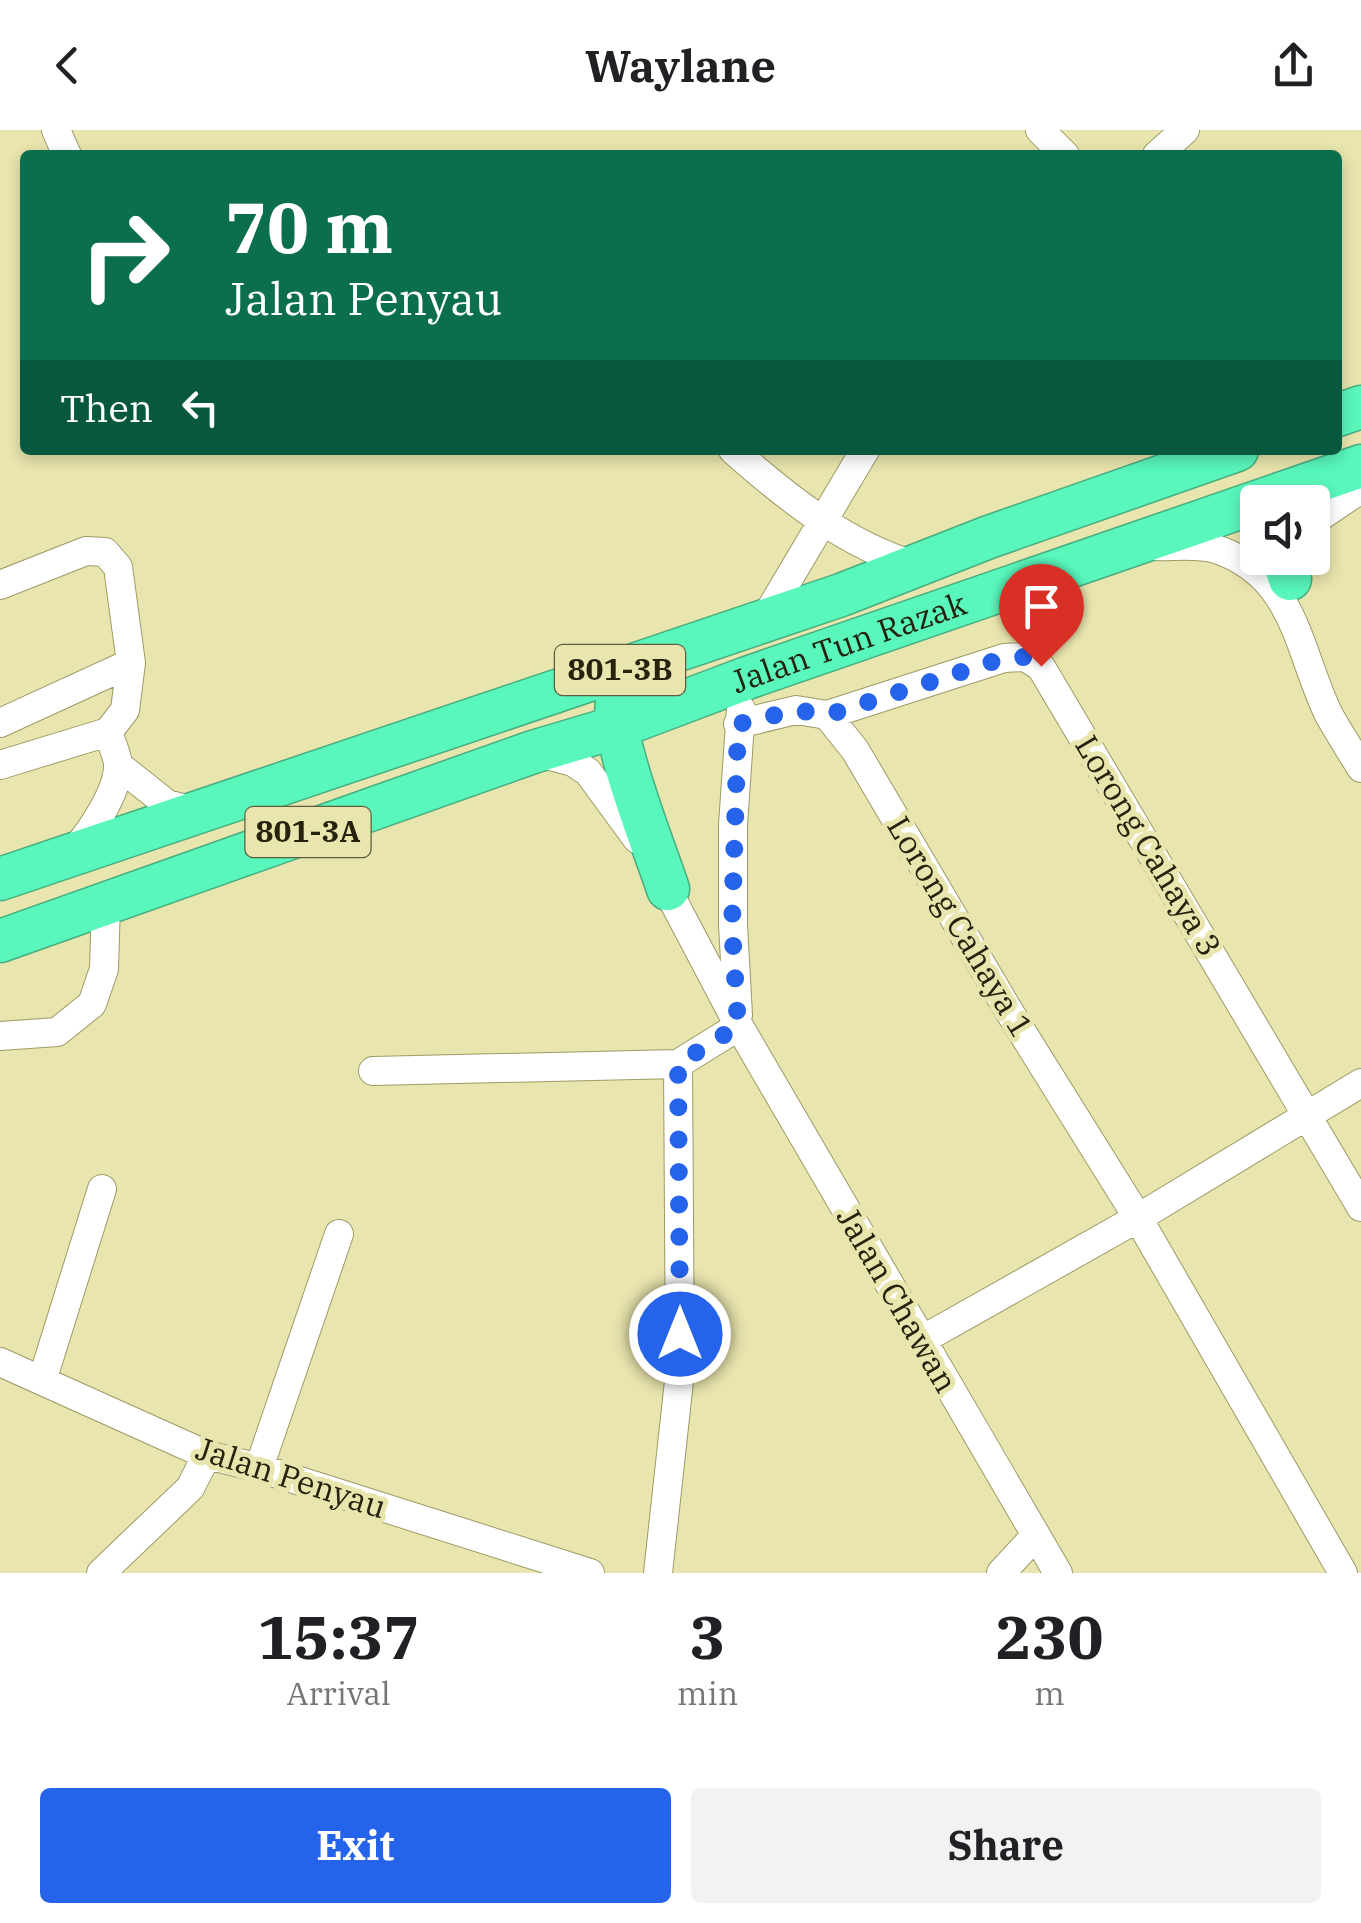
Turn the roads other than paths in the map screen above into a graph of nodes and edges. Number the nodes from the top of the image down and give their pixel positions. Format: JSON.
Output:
{"nodes":[{"id":1,"x":1040,"y":130,"type":"edge"},
{"id":2,"x":1185,"y":130,"type":"edge"},
{"id":3,"x":1060,"y":150,"type":"edge"},
{"id":4,"x":1163,"y":150,"type":"edge"},
{"id":5,"x":739,"y":455,"type":"edge"},
{"id":6,"x":862,"y":455,"type":"edge"},
{"id":7,"x":1223,"y":455,"type":"edge"},
{"id":8,"x":1361,"y":466,"type":"edge"},
{"id":9,"x":1308,"y":485,"type":"edge"},
{"id":10,"x":1240,"y":486,"type":"edge"},
{"id":11,"x":1361,"y":489,"type":"edge"},
{"id":12,"x":1240,"y":509,"type":"edge"},
{"id":13,"x":1330,"y":510,"type":"edge"},
{"id":14,"x":822,"y":521,"type":"junction"},
{"id":15,"x":1136,"y":545,"type":"junction"},
{"id":16,"x":917,"y":566,"type":"junction"},
{"id":17,"x":1291,"y":575,"type":"edge"},
{"id":18,"x":0,"y":584,"type":"edge"},
{"id":19,"x":841,"y":595,"type":"junction"},
{"id":20,"x":764,"y":620,"type":"junction"},
{"id":21,"x":1298,"y":629,"type":"junction"},
{"id":22,"x":648,"y":660,"type":"junction"},
{"id":23,"x":132,"y":663,"type":"junction"},
{"id":24,"x":748,"y":678,"type":"junction"},
{"id":25,"x":828,"y":715,"type":"junction"},
{"id":26,"x":0,"y":723,"type":"edge"},
{"id":27,"x":738,"y":724,"type":"junction"},
{"id":28,"x":616,"y":727,"type":"junction"},
{"id":29,"x":108,"y":732,"type":"junction"},
{"id":30,"x":533,"y":752,"type":"junction"},
{"id":31,"x":0,"y":764,"type":"edge"},
{"id":32,"x":118,"y":766,"type":"junction"},
{"id":33,"x":1361,"y":768,"type":"edge"},
{"id":34,"x":200,"y":813,"type":"junction"},
{"id":35,"x":67,"y":857,"type":"junction"},
{"id":36,"x":0,"y":879,"type":"edge"},
{"id":37,"x":675,"y":902,"type":"junction"},
{"id":38,"x":106,"y":904,"type":"junction"},
{"id":39,"x":732,"y":905,"type":"junction"},
{"id":40,"x":0,"y":941,"type":"edge"},
{"id":41,"x":738,"y":1026,"type":"junction"},
{"id":42,"x":0,"y":1036,"type":"edge"},
{"id":43,"x":678,"y":1064,"type":"junction"},
{"id":44,"x":372,"y":1071,"type":"dead end"},
{"id":45,"x":1361,"y":1083,"type":"edge"},
{"id":46,"x":1308,"y":1116,"type":"junction"},
{"id":47,"x":102,"y":1189,"type":"dead end"},
{"id":48,"x":1361,"y":1206,"type":"edge"},
{"id":49,"x":1138,"y":1218,"type":"junction"},
{"id":50,"x":339,"y":1234,"type":"dead end"},
{"id":51,"x":920,"y":1341,"type":"junction"},
{"id":52,"x":4,"y":1372,"type":"edge"},
{"id":53,"x":42,"y":1381,"type":"junction"},
{"id":54,"x":207,"y":1455,"type":"junction"},
{"id":55,"x":259,"y":1468,"type":"junction"},
{"id":56,"x":1036,"y":1535,"type":"junction"},
{"id":57,"x":101,"y":1573,"type":"edge"},
{"id":58,"x":590,"y":1573,"type":"edge"},
{"id":59,"x":658,"y":1573,"type":"edge"},
{"id":60,"x":1001,"y":1573,"type":"edge"},
{"id":61,"x":1058,"y":1573,"type":"edge"},
{"id":62,"x":1343,"y":1573,"type":"edge"}],
"edges":[{"from":1,"to":3,"type":"street"},
{"from":2,"to":4,"type":"street"},
{"from":5,"to":14,"type":"street"},
{"from":6,"to":14,"type":"street"},
{"from":7,"to":16,"type":"highway","name":"Jalan Tun Razak","number":"801-3B"},
{"from":8,"to":9,"type":"highway","name":"Jalan Tun Razak","number":"801-3A"},
{"from":10,"to":19,"type":"highway"},
{"from":11,"to":13,"type":"street"},
{"from":12,"to":15,"type":"highway","name":"Jalan Tun Razak","number":"801-3A"},
{"from":14,"to":16,"type":"street"},
{"from":14,"to":20,"type":"street"},
{"from":15,"to":21,"type":"street"},
{"from":15,"to":24,"type":"highway","name":"Jalan Tun Razak","number":"801-3A"},
{"from":16,"to":19,"type":"highway","name":"Jalan Tun Razak","number":"801-3B"},
{"from":17,"to":21,"type":"street"},
{"from":18,"to":23,"type":"street"},
{"from":19,"to":20,"type":"highway","name":"Jalan Tun Razak","number":"801-3B"},
{"from":20,"to":22,"type":"highway","name":"Jalan Tun Razak","number":"801-3B"},
{"from":21,"to":33,"type":"street"},
{"from":22,"to":28,"type":"highway"},
{"from":22,"to":34,"type":"highway","name":"Jalan Tun Razak","number":"801-3B"},
{"from":23,"to":26,"type":"street"},
{"from":23,"to":29,"type":"street"},
{"from":24,"to":27,"type":"street"},
{"from":24,"to":28,"type":"highway","name":"Jalan Tun Razak","number":"801-3A"},
{"from":25,"to":27,"type":"street"},
{"from":25,"to":46,"type":"street","name":"Lorong Cahaya 3"},
{"from":25,"to":49,"type":"street","name":"Lorong Cahaya 1"},
{"from":27,"to":39,"type":"street"},
{"from":28,"to":30,"type":"highway","name":"Jalan Tun Razak","number":"801-3A"},
{"from":28,"to":37,"type":"highway"},
{"from":29,"to":31,"type":"street"},
{"from":29,"to":32,"type":"street"},
{"from":30,"to":37,"type":"street"},
{"from":30,"to":38,"type":"highway","name":"Jalan Tun Razak","number":"801-3A"},
{"from":32,"to":34,"type":"street"},
{"from":32,"to":35,"type":"street"},
{"from":34,"to":35,"type":"highway","name":"Jalan Tun Razak","number":"801-3B"},
{"from":35,"to":36,"type":"highway","name":"Jalan Tun Razak","number":"801-3B"},
{"from":37,"to":39,"type":"street"},
{"from":37,"to":41,"type":"street","name":"Jalan Chawan"},
{"from":38,"to":40,"type":"highway","name":"Jalan Tun Razak","number":"801-3A"},
{"from":38,"to":42,"type":"street"},
{"from":39,"to":41,"type":"street"},
{"from":41,"to":43,"type":"street"},
{"from":41,"to":51,"type":"street","name":"Jalan Chawan"},
{"from":43,"to":44,"type":"street"},
{"from":43,"to":59,"type":"street"},
{"from":45,"to":46,"type":"street"},
{"from":46,"to":48,"type":"street","name":"Lorong Cahaya 3"},
{"from":46,"to":49,"type":"street"},
{"from":47,"to":53,"type":"street"},
{"from":49,"to":51,"type":"street"},
{"from":49,"to":62,"type":"street","name":"Lorong Cahaya 1"},
{"from":50,"to":55,"type":"street"},
{"from":51,"to":56,"type":"street","name":"Jalan Chawan"},
{"from":52,"to":53,"type":"street","name":"Jalan Penyau"},
{"from":53,"to":54,"type":"street","name":"Jalan Penyau"},
{"from":54,"to":55,"type":"street","name":"Jalan Penyau"},
{"from":54,"to":57,"type":"street"},
{"from":55,"to":58,"type":"street","name":"Jalan Penyau"},
{"from":56,"to":60,"type":"street"},
{"from":56,"to":61,"type":"street","name":"Jalan Chawan"}]}
